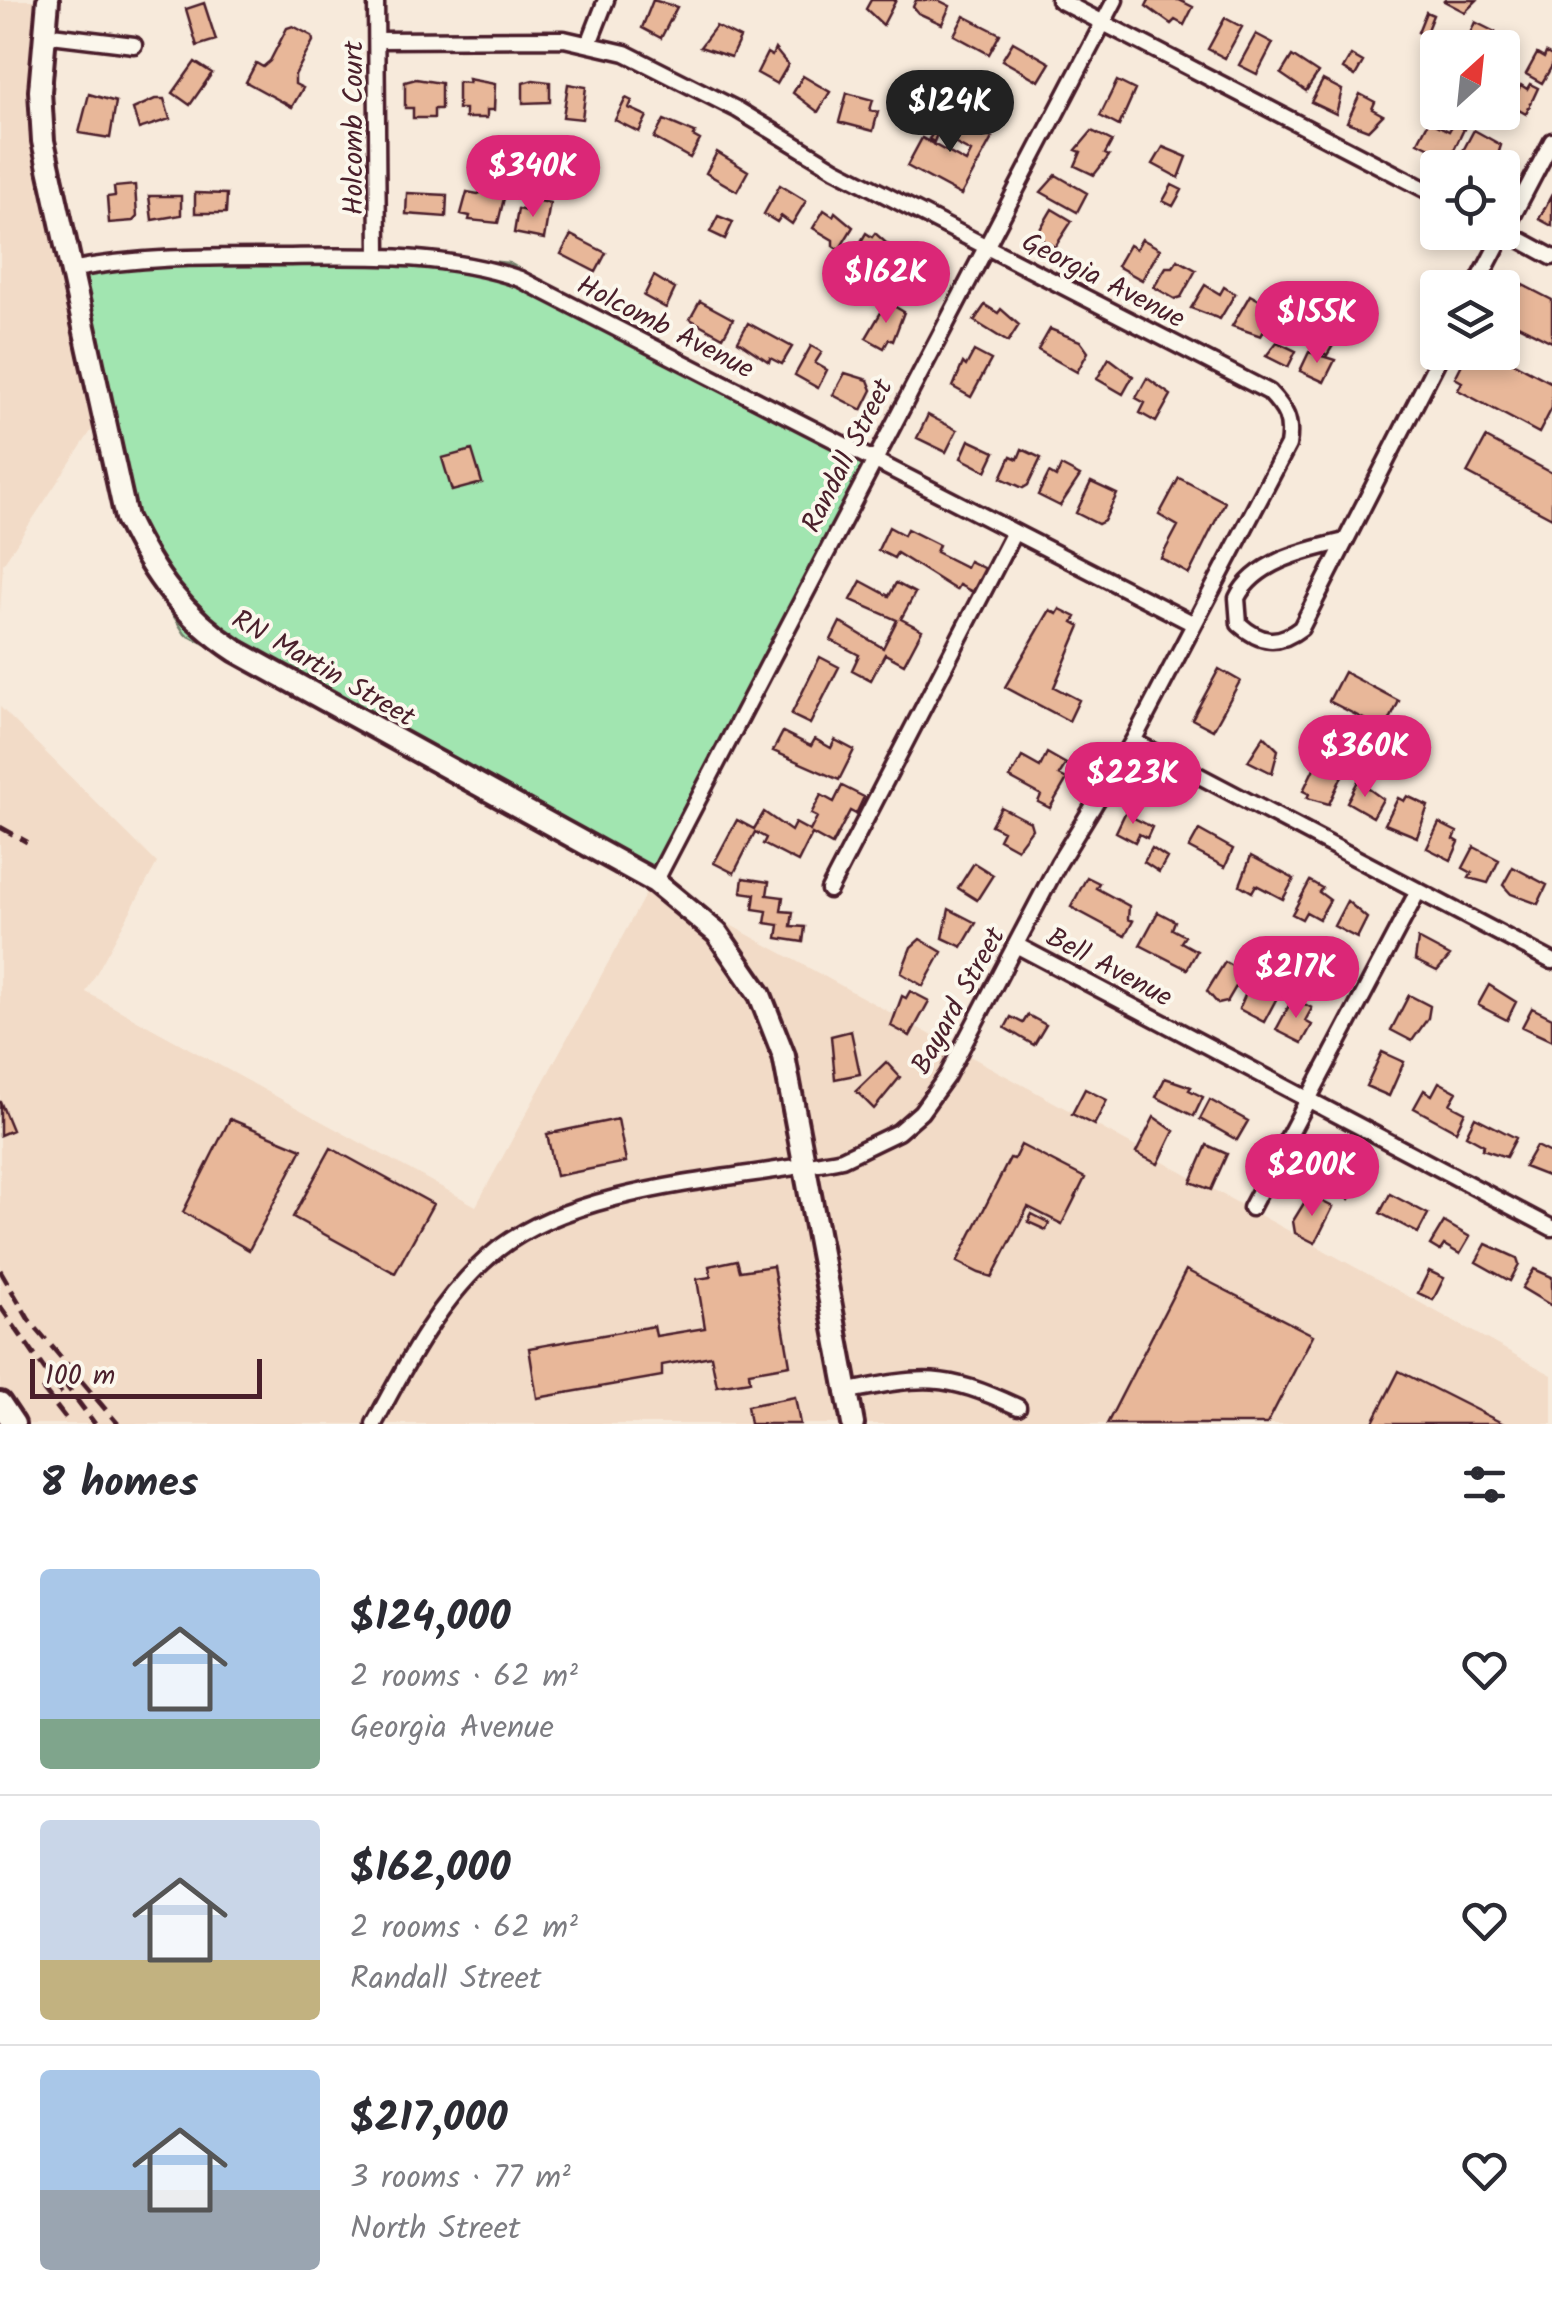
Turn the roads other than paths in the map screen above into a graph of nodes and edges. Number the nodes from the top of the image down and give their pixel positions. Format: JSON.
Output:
{"nodes":[{"id":1,"x":48,"y":0,"type":"edge"},
{"id":2,"x":376,"y":0,"type":"edge"},
{"id":3,"x":606,"y":0,"type":"edge"},
{"id":4,"x":1059,"y":0,"type":"edge"},
{"id":5,"x":1115,"y":0,"type":"edge"},
{"id":6,"x":1104,"y":22,"type":"junction"},
{"id":7,"x":42,"y":34,"type":"junction"},
{"id":8,"x":376,"y":40,"type":"junction"},
{"id":9,"x":590,"y":41,"type":"junction"},
{"id":10,"x":134,"y":46,"type":"dead end"},
{"id":11,"x":1552,"y":141,"type":"edge"},
{"id":12,"x":1420,"y":187,"type":"edge"},
{"id":13,"x":1520,"y":200,"type":"edge"},
{"id":14,"x":1520,"y":239,"type":"edge"},
{"id":15,"x":984,"y":245,"type":"junction"},
{"id":16,"x":378,"y":256,"type":"junction"},
{"id":17,"x":1552,"y":257,"type":"edge"},
{"id":18,"x":70,"y":270,"type":"junction"},
{"id":19,"x":1433,"y":370,"type":"edge"},
{"id":20,"x":1291,"y":427,"type":"joint"},
{"id":21,"x":872,"y":459,"type":"junction"},
{"id":22,"x":1014,"y":532,"type":"junction"},
{"id":23,"x":1345,"y":541,"type":"junction"},
{"id":24,"x":1194,"y":624,"type":"junction"},
{"id":25,"x":1133,"y":741,"type":"junction"},
{"id":26,"x":655,"y":882,"type":"junction"},
{"id":27,"x":829,"y":890,"type":"dead end"},
{"id":28,"x":1418,"y":891,"type":"junction"},
{"id":29,"x":1016,"y":944,"type":"junction"},
{"id":30,"x":1552,"y":962,"type":"edge"},
{"id":31,"x":1308,"y":1099,"type":"junction"},
{"id":32,"x":804,"y":1166,"type":"junction"},
{"id":33,"x":1252,"y":1208,"type":"dead end"},
{"id":34,"x":1552,"y":1228,"type":"edge"},
{"id":35,"x":844,"y":1392,"type":"junction"},
{"id":36,"x":0,"y":1403,"type":"edge"},
{"id":37,"x":1018,"y":1407,"type":"dead end"},
{"id":38,"x":14,"y":1424,"type":"edge"},
{"id":39,"x":374,"y":1424,"type":"edge"},
{"id":40,"x":853,"y":1424,"type":"edge"}],
"edges":[{"from":1,"to":7,"type":"street","name":"RN Martin Street"},
{"from":2,"to":8,"type":"street","name":"Holcomb Court"},
{"from":3,"to":9,"type":"street"},
{"from":4,"to":6,"type":"street"},
{"from":5,"to":6,"type":"street","name":"Randall Street"},
{"from":6,"to":12,"type":"street"},
{"from":6,"to":15,"type":"street","name":"Randall Street"},
{"from":7,"to":10,"type":"street"},
{"from":7,"to":18,"type":"street","name":"RN Martin Street"},
{"from":8,"to":9,"type":"street","name":"Georgia Avenue"},
{"from":8,"to":16,"type":"street","name":"Holcomb Court"},
{"from":9,"to":15,"type":"street","name":"Georgia Avenue"},
{"from":11,"to":13,"type":"street"},
{"from":14,"to":17,"type":"street"},
{"from":15,"to":20,"type":"street","name":"Georgia Avenue"},
{"from":15,"to":21,"type":"street","name":"Randall Street"},
{"from":16,"to":18,"type":"street","name":"Holcomb Avenue"},
{"from":16,"to":21,"type":"street","name":"Holcomb Avenue"},
{"from":18,"to":26,"type":"street","name":"RN Martin Street"},
{"from":19,"to":23,"type":"street"},
{"from":20,"to":24,"type":"street","name":"Bayard Street"},
{"from":21,"to":22,"type":"street","name":"Holcomb Avenue"},
{"from":21,"to":26,"type":"street","name":"Randall Street"},
{"from":22,"to":24,"type":"street","name":"Holcomb Avenue"},
{"from":22,"to":27,"type":"street"},
{"from":23,"to":23,"type":"street"},
{"from":24,"to":25,"type":"street","name":"Bayard Street"},
{"from":25,"to":28,"type":"street"},
{"from":25,"to":29,"type":"street","name":"Bayard Street"},
{"from":26,"to":32,"type":"street","name":"RN Martin Street"},
{"from":28,"to":30,"type":"street"},
{"from":28,"to":31,"type":"street"},
{"from":29,"to":31,"type":"street","name":"Bell Avenue"},
{"from":29,"to":32,"type":"street","name":"Bayard Street"},
{"from":31,"to":33,"type":"street"},
{"from":31,"to":34,"type":"street","name":"Bell Avenue"},
{"from":32,"to":35,"type":"street","name":"RN Martin Street"},
{"from":32,"to":39,"type":"street","name":"Bayard Street"},
{"from":35,"to":37,"type":"street"},
{"from":35,"to":40,"type":"street","name":"RN Martin Street"},
{"from":36,"to":38,"type":"street"}]}
